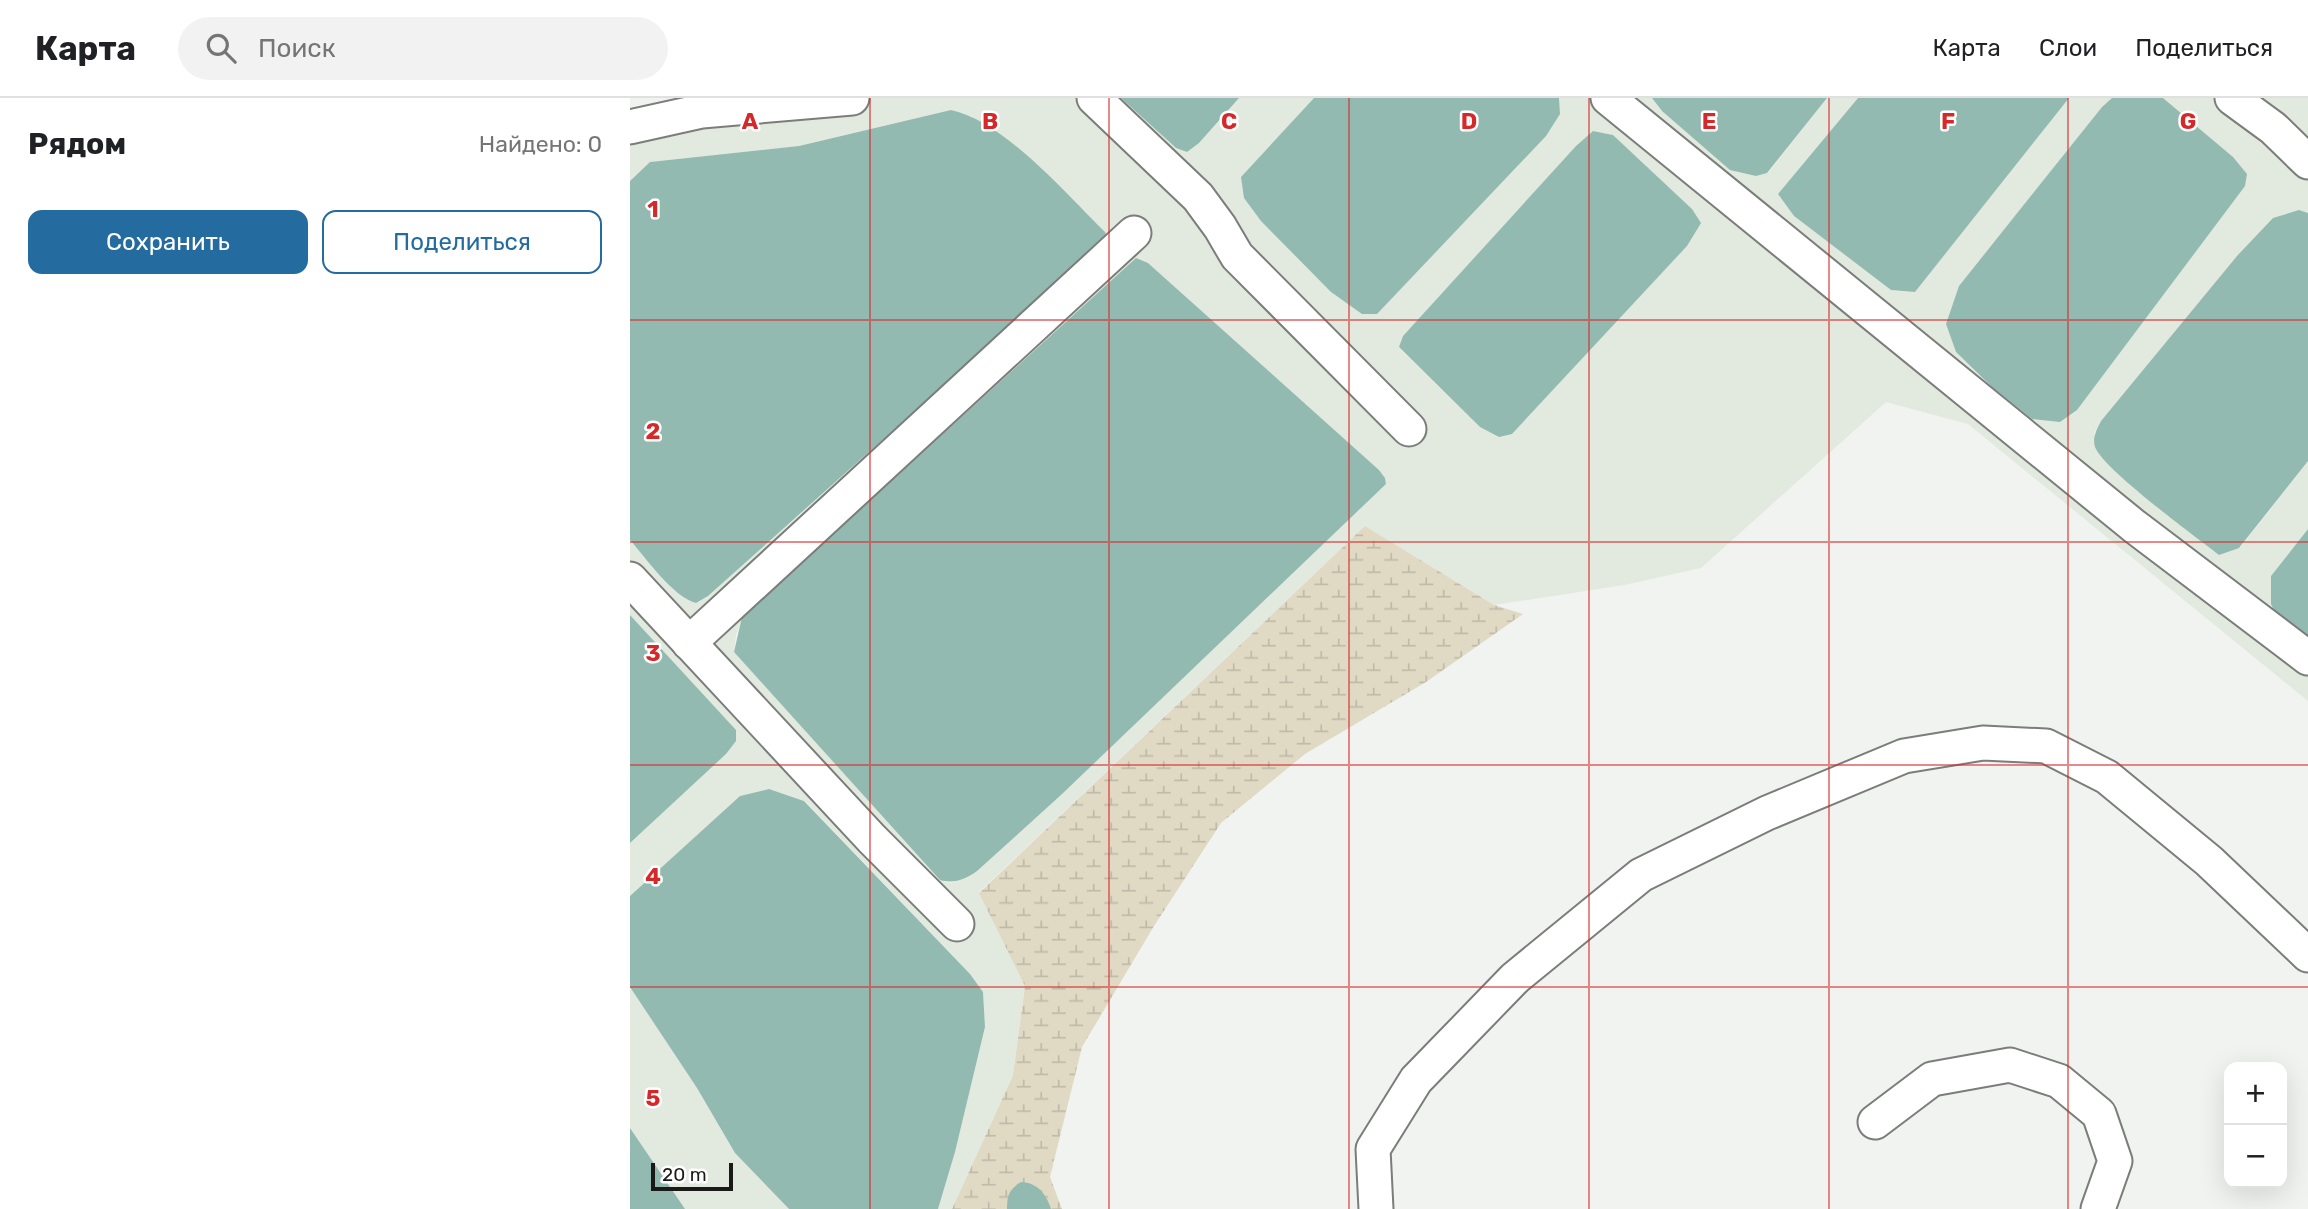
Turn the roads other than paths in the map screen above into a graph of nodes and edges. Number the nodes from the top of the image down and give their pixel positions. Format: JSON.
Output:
{"nodes":[{"id":1,"x":837,"y":98,"type":"edge"},
{"id":2,"x":1094,"y":98,"type":"edge"},
{"id":3,"x":1608,"y":98,"type":"edge"},
{"id":4,"x":2232,"y":98,"type":"edge"},
{"id":5,"x":630,"y":127,"type":"edge"},
{"id":6,"x":2308,"y":162,"type":"edge"},
{"id":7,"x":1134,"y":233,"type":"dead end"},
{"id":8,"x":1409,"y":429,"type":"dead end"},
{"id":9,"x":630,"y":579,"type":"edge"},
{"id":10,"x":690,"y":643,"type":"junction"},
{"id":11,"x":2308,"y":658,"type":"edge"},
{"id":12,"x":957,"y":924,"type":"dead end"},
{"id":13,"x":2308,"y":955,"type":"edge"},
{"id":14,"x":1875,"y":1122,"type":"dead end"},
{"id":15,"x":1376,"y":1209,"type":"edge"},
{"id":16,"x":2098,"y":1209,"type":"edge"}],
"edges":[{"from":1,"to":5,"type":"lane"},
{"from":2,"to":8,"type":"lane"},
{"from":3,"to":11,"type":"lane"},
{"from":4,"to":6,"type":"lane"},
{"from":7,"to":10,"type":"lane"},
{"from":9,"to":10,"type":"lane"},
{"from":10,"to":12,"type":"lane"},
{"from":13,"to":15,"type":"lane"},
{"from":14,"to":16,"type":"lane"}]}
